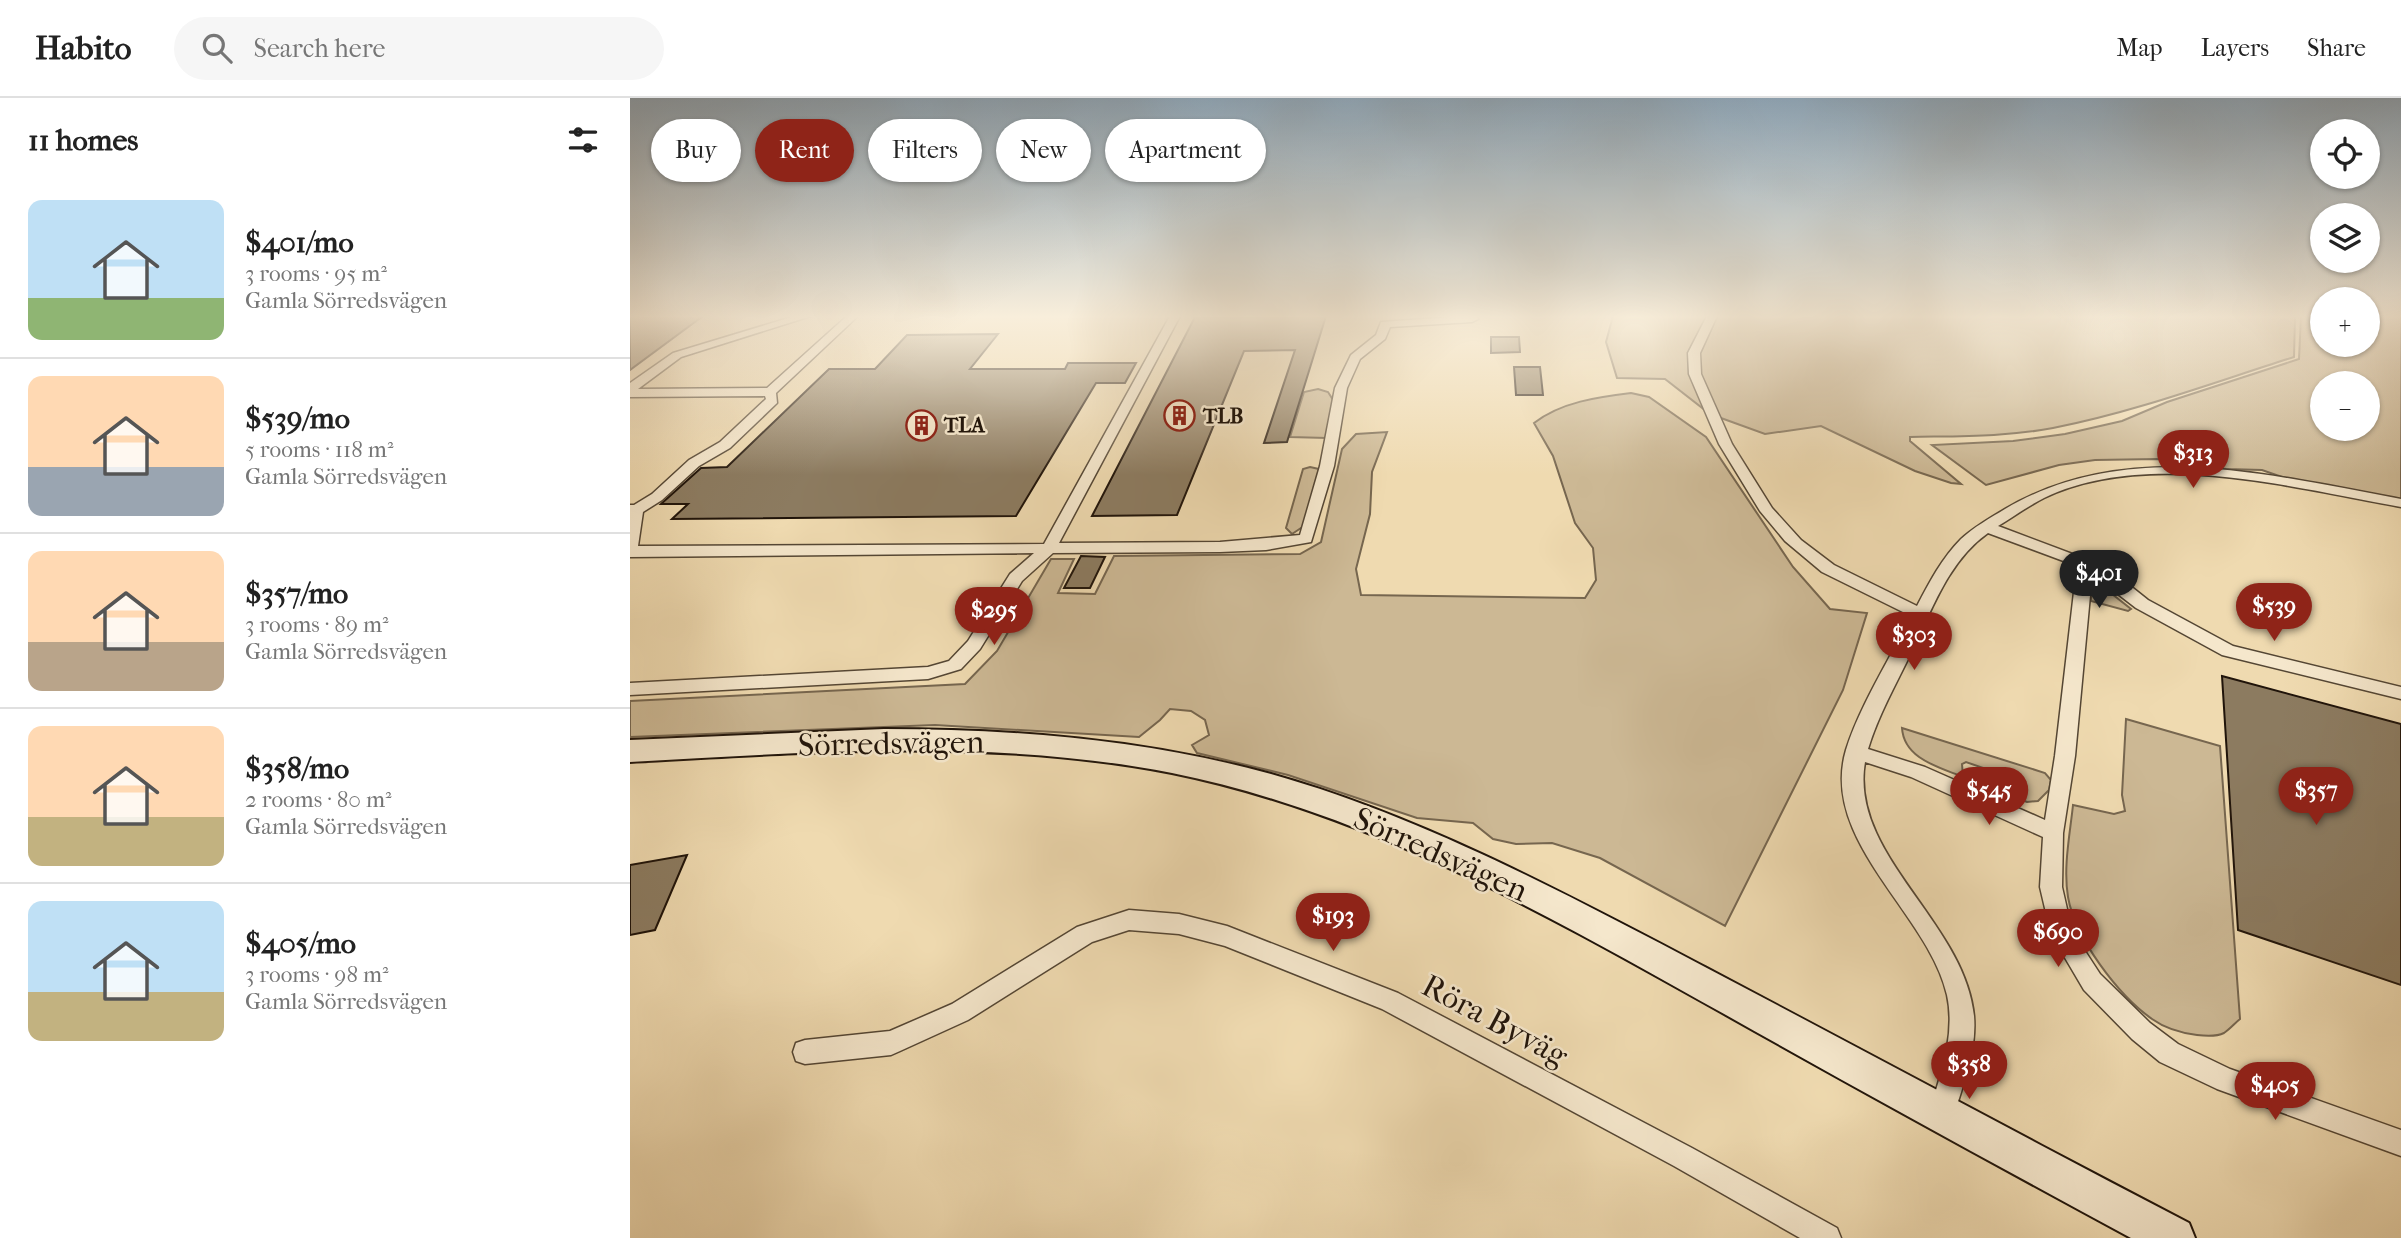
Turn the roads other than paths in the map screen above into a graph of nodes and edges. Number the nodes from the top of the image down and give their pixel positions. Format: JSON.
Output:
{"nodes":[{"id":1,"x":658,"y":369,"type":"edge"},
{"id":2,"x":795,"y":369,"type":"edge"},
{"id":3,"x":1146,"y":369,"type":"edge"},
{"id":4,"x":1349,"y":369,"type":"edge"},
{"id":5,"x":1693,"y":369,"type":"edge"},
{"id":6,"x":630,"y":391,"type":"edge"},
{"id":7,"x":770,"y":392,"type":"junction"},
{"id":8,"x":2401,"y":503,"type":"edge"},
{"id":9,"x":633,"y":509,"type":"edge"},
{"id":10,"x":1987,"y":527,"type":"junction"},
{"id":11,"x":1049,"y":548,"type":"junction"},
{"id":12,"x":630,"y":552,"type":"edge"},
{"id":13,"x":2085,"y":564,"type":"junction"},
{"id":14,"x":1920,"y":614,"type":"junction"},
{"id":15,"x":630,"y":689,"type":"edge"},
{"id":16,"x":2401,"y":693,"type":"edge"},
{"id":17,"x":630,"y":751,"type":"edge"},
{"id":18,"x":1855,"y":752,"type":"junction"},
{"id":19,"x":2053,"y":833,"type":"junction"},
{"id":20,"x":805,"y":1052,"type":"dead end"},
{"id":21,"x":1941,"y":1115,"type":"junction"},
{"id":22,"x":2401,"y":1143,"type":"edge"},
{"id":23,"x":1827,"y":1238,"type":"edge"},
{"id":24,"x":2174,"y":1238,"type":"edge"}],
"edges":[{"from":1,"to":6,"type":"street"},
{"from":2,"to":7,"type":"street"},
{"from":3,"to":11,"type":"street"},
{"from":4,"to":11,"type":"street"},
{"from":5,"to":14,"type":"street"},
{"from":6,"to":7,"type":"street"},
{"from":7,"to":9,"type":"street"},
{"from":8,"to":10,"type":"street"},
{"from":9,"to":12,"type":"street"},
{"from":10,"to":13,"type":"street"},
{"from":10,"to":14,"type":"street"},
{"from":11,"to":12,"type":"street"},
{"from":11,"to":15,"type":"street"},
{"from":13,"to":16,"type":"street"},
{"from":13,"to":19,"type":"street"},
{"from":14,"to":18,"type":"street"},
{"from":17,"to":21,"type":"street","name":"Sörredsvägen"},
{"from":18,"to":19,"type":"street"},
{"from":18,"to":21,"type":"street"},
{"from":19,"to":22,"type":"street"},
{"from":20,"to":23,"type":"street","name":"Röra Byväg"},
{"from":21,"to":24,"type":"street","name":"Sörredsvägen"}]}
